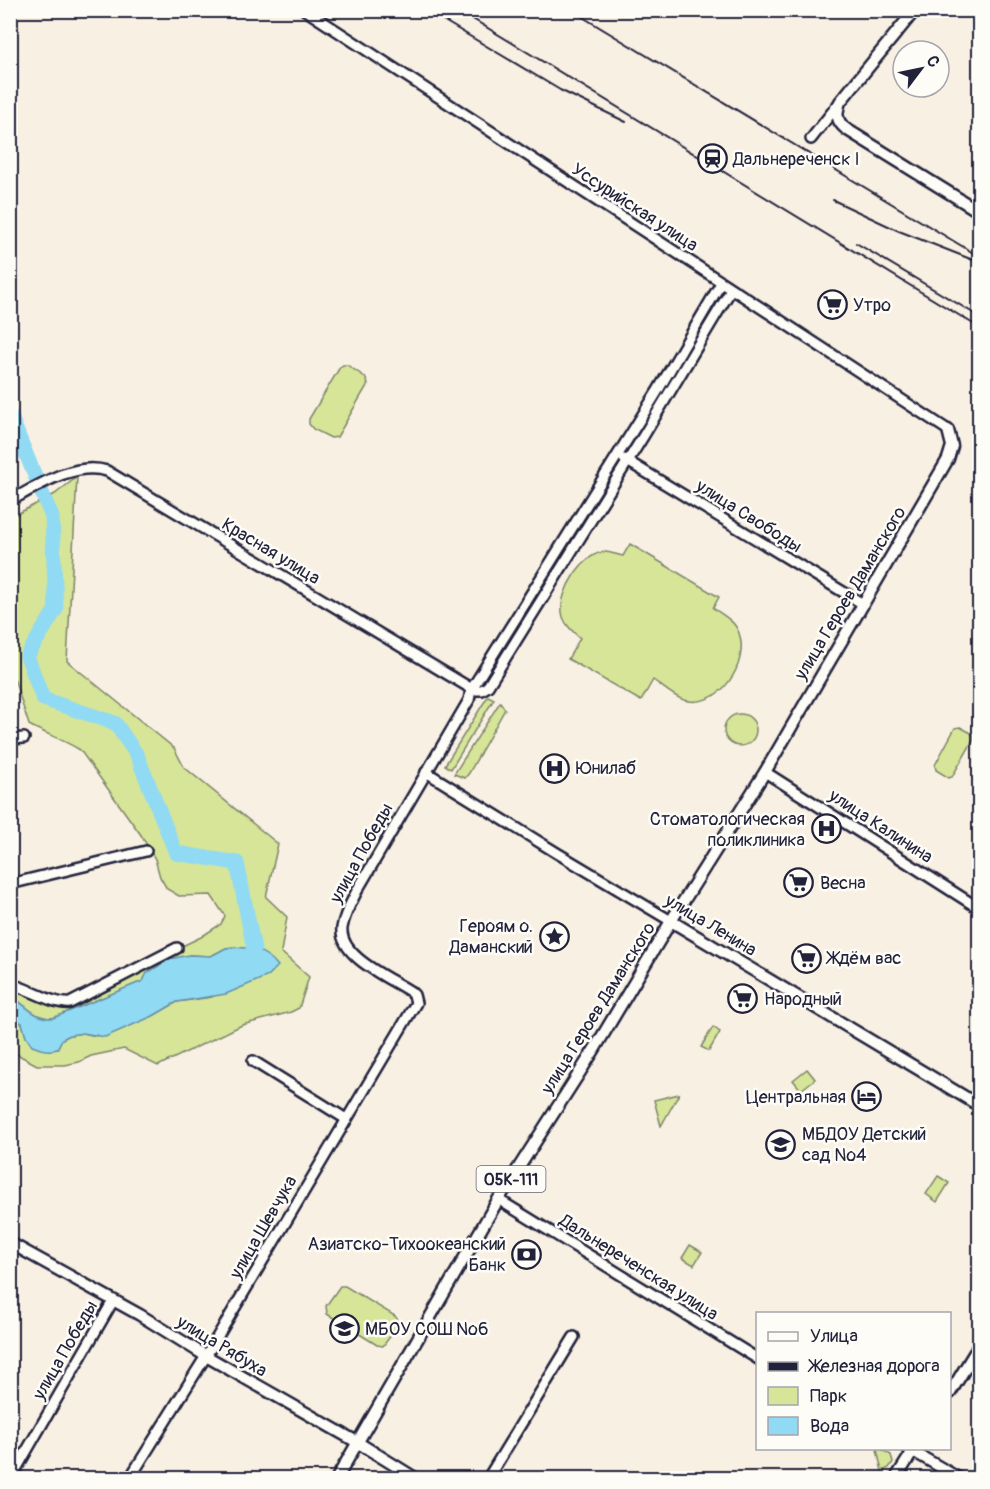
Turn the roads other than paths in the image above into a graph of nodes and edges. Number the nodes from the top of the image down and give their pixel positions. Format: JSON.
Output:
{"nodes":[{"id":1,"x":305,"y":10,"type":"edge"},
{"id":2,"x":915,"y":10,"type":"edge"},
{"id":3,"x":840,"y":102,"type":"junction"},
{"id":4,"x":811,"y":139,"type":"dead end"},
{"id":5,"x":980,"y":212,"type":"edge"},
{"id":6,"x":721,"y":283,"type":"junction"},
{"id":7,"x":731,"y":290,"type":"junction"},
{"id":8,"x":948,"y":430,"type":"joint"},
{"id":9,"x":618,"y":455,"type":"junction"},
{"id":10,"x":628,"y":461,"type":"junction"},
{"id":11,"x":10,"y":501,"type":"edge"},
{"id":12,"x":863,"y":604,"type":"junction"},
{"id":13,"x":471,"y":690,"type":"junction"},
{"id":14,"x":24,"y":738,"type":"dead end"},
{"id":15,"x":10,"y":739,"type":"edge"},
{"id":16,"x":426,"y":772,"type":"junction"},
{"id":17,"x":765,"y":772,"type":"junction"},
{"id":18,"x":146,"y":851,"type":"dead end"},
{"id":19,"x":10,"y":884,"type":"edge"},
{"id":20,"x":980,"y":909,"type":"edge"},
{"id":21,"x":672,"y":921,"type":"junction"},
{"id":22,"x":177,"y":948,"type":"dead end"},
{"id":23,"x":10,"y":984,"type":"edge"},
{"id":24,"x":411,"y":992,"type":"joint"},
{"id":25,"x":253,"y":1061,"type":"dead end"},
{"id":26,"x":980,"y":1106,"type":"edge"},
{"id":27,"x":346,"y":1119,"type":"junction"},
{"id":28,"x":504,"y":1203,"type":"dead end"},
{"id":29,"x":10,"y":1243,"type":"edge"},
{"id":30,"x":113,"y":1301,"type":"junction"},
{"id":31,"x":574,"y":1337,"type":"dead end"},
{"id":32,"x":980,"y":1344,"type":"edge"},
{"id":33,"x":206,"y":1356,"type":"junction"},
{"id":34,"x":756,"y":1358,"type":"edge"},
{"id":35,"x":951,"y":1391,"type":"edge"},
{"id":36,"x":357,"y":1442,"type":"junction"},
{"id":37,"x":911,"y":1450,"type":"edge"},
{"id":38,"x":914,"y":1450,"type":"edge"},
{"id":39,"x":11,"y":1479,"type":"edge"},
{"id":40,"x":130,"y":1479,"type":"edge"},
{"id":41,"x":337,"y":1479,"type":"edge"},
{"id":42,"x":415,"y":1479,"type":"edge"},
{"id":43,"x":488,"y":1479,"type":"edge"},
{"id":44,"x":896,"y":1479,"type":"edge"},
{"id":45,"x":959,"y":1479,"type":"edge"}],
"edges":[{"from":1,"to":6,"type":"street","name":"Уссурийская улица"},
{"from":2,"to":3,"type":"main road"},
{"from":3,"to":4,"type":"street"},
{"from":3,"to":5,"type":"main road"},
{"from":6,"to":7,"type":"street","name":"Уссурийская улица"},
{"from":6,"to":9,"type":"street","name":"улица Победы"},
{"from":7,"to":8,"type":"street","name":"Уссурийская улица","number":"05К-111"},
{"from":7,"to":10,"type":"street"},
{"from":8,"to":12,"type":"main road","name":"улица Героев Даманского","number":"05К-111"},
{"from":9,"to":10,"type":"street","name":"улица Свободы"},
{"from":9,"to":13,"type":"street","name":"улица Победы"},
{"from":10,"to":12,"type":"street","name":"улица Свободы"},
{"from":10,"to":13,"type":"street"},
{"from":11,"to":13,"type":"street","name":"Красная улица"},
{"from":12,"to":17,"type":"main road","name":"улица Героев Даманского","number":"05К-111"},
{"from":13,"to":16,"type":"street","name":"улица Победы"},
{"from":14,"to":15,"type":"street"},
{"from":16,"to":21,"type":"street","name":"улица Ленина"},
{"from":16,"to":24,"type":"street","name":"улица Победы"},
{"from":17,"to":20,"type":"street","name":"улица Калинина"},
{"from":17,"to":21,"type":"main road","name":"улица Героев Даманского","number":"05К-111"},
{"from":18,"to":19,"type":"street"},
{"from":21,"to":26,"type":"main road","name":"улица Ленина"},
{"from":21,"to":36,"type":"main road","name":"улица Героев Даманского","number":"05К-111"},
{"from":22,"to":23,"type":"street"},
{"from":24,"to":27,"type":"street","name":"улица Шевчука"},
{"from":25,"to":27,"type":"street"},
{"from":27,"to":33,"type":"street","name":"улица Шевчука"},
{"from":28,"to":34,"type":"street","name":"Дальнереченская улица"},
{"from":29,"to":30,"type":"main road","name":"улица Рябуха"},
{"from":30,"to":33,"type":"main road","name":"улица Рябуха"},
{"from":30,"to":39,"type":"street","name":"улица Победы"},
{"from":31,"to":43,"type":"street"},
{"from":32,"to":35,"type":"main road"},
{"from":33,"to":36,"type":"main road","name":"улица Рябуха"},
{"from":33,"to":40,"type":"street","name":"улица Шевчука"},
{"from":36,"to":41,"type":"main road","name":"улица Героев Даманского","number":"05К-111"},
{"from":36,"to":42,"type":"main road","name":"улица Рябуха"},
{"from":37,"to":44,"type":"main road"},
{"from":38,"to":45,"type":"street"}]}
